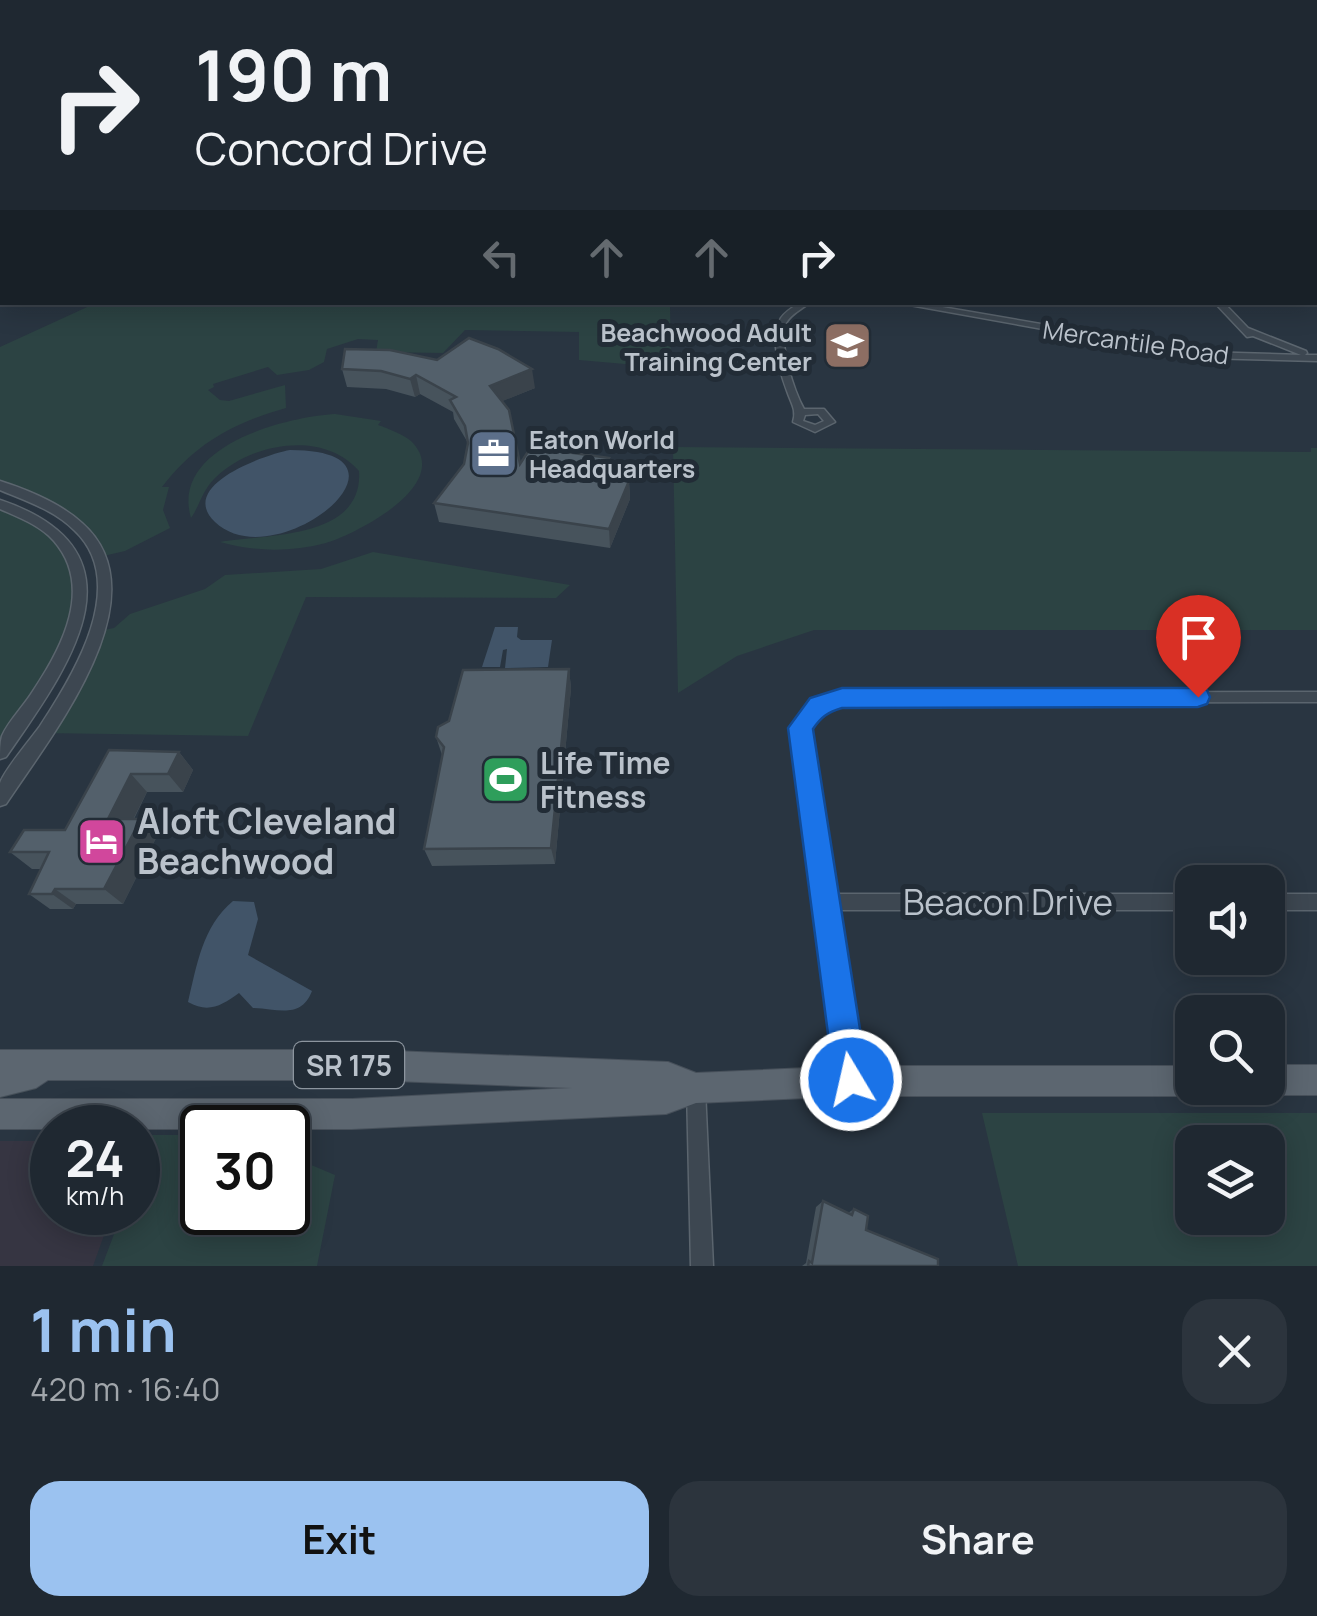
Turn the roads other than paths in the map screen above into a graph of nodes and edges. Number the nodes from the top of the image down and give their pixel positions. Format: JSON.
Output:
{"nodes":[{"id":1,"x":802,"y":305,"type":"edge"},
{"id":2,"x":913,"y":305,"type":"edge"},
{"id":3,"x":1221,"y":305,"type":"edge"},
{"id":4,"x":1245,"y":330,"type":"junction"},
{"id":5,"x":1317,"y":357,"type":"edge"},
{"id":6,"x":1263,"y":358,"type":"junction"},
{"id":7,"x":801,"y":412,"type":"dead end"},
{"id":8,"x":0,"y":485,"type":"edge"},
{"id":9,"x":0,"y":504,"type":"edge"},
{"id":10,"x":1317,"y":697,"type":"edge"},
{"id":11,"x":0,"y":752,"type":"edge"},
{"id":12,"x":0,"y":798,"type":"edge"},
{"id":13,"x":824,"y":902,"type":"junction"},
{"id":14,"x":1175,"y":902,"type":"edge"},
{"id":15,"x":1285,"y":902,"type":"edge"},
{"id":16,"x":1317,"y":902,"type":"edge"},
{"id":17,"x":0,"y":1065,"type":"edge"},
{"id":18,"x":67,"y":1065,"type":"junction"},
{"id":19,"x":851,"y":1080,"type":"junction"},
{"id":20,"x":1175,"y":1080,"type":"edge"},
{"id":21,"x":1285,"y":1080,"type":"edge"},
{"id":22,"x":1317,"y":1080,"type":"edge"},
{"id":23,"x":0,"y":1082,"type":"edge"},
{"id":24,"x":696,"y":1088,"type":"junction"},
{"id":25,"x":0,"y":1114,"type":"edge"},
{"id":26,"x":702,"y":1266,"type":"edge"}],
"edges":[{"from":1,"to":7,"type":"street"},
{"from":2,"to":6,"type":"street","name":"Mercantile Road"},
{"from":3,"to":4,"type":"street"},
{"from":4,"to":5,"type":"street"},
{"from":4,"to":6,"type":"street"},
{"from":5,"to":6,"type":"street","name":"Mercantile Road"},
{"from":8,"to":12,"type":"street"},
{"from":9,"to":11,"type":"street"},
{"from":10,"to":13,"type":"street"},
{"from":13,"to":14,"type":"street","name":"Beacon Drive"},
{"from":13,"to":19,"type":"street"},
{"from":15,"to":16,"type":"street"},
{"from":17,"to":18,"type":"main road","number":"SR 175"},
{"from":18,"to":23,"type":"main road"},
{"from":18,"to":24,"type":"main road","number":"SR 175"},
{"from":19,"to":20,"type":"main road","number":"SR 175"},
{"from":19,"to":24,"type":"main road","number":"SR 175"},
{"from":21,"to":22,"type":"main road"},
{"from":24,"to":25,"type":"main road","number":"SR 175"},
{"from":24,"to":26,"type":"street"}]}
